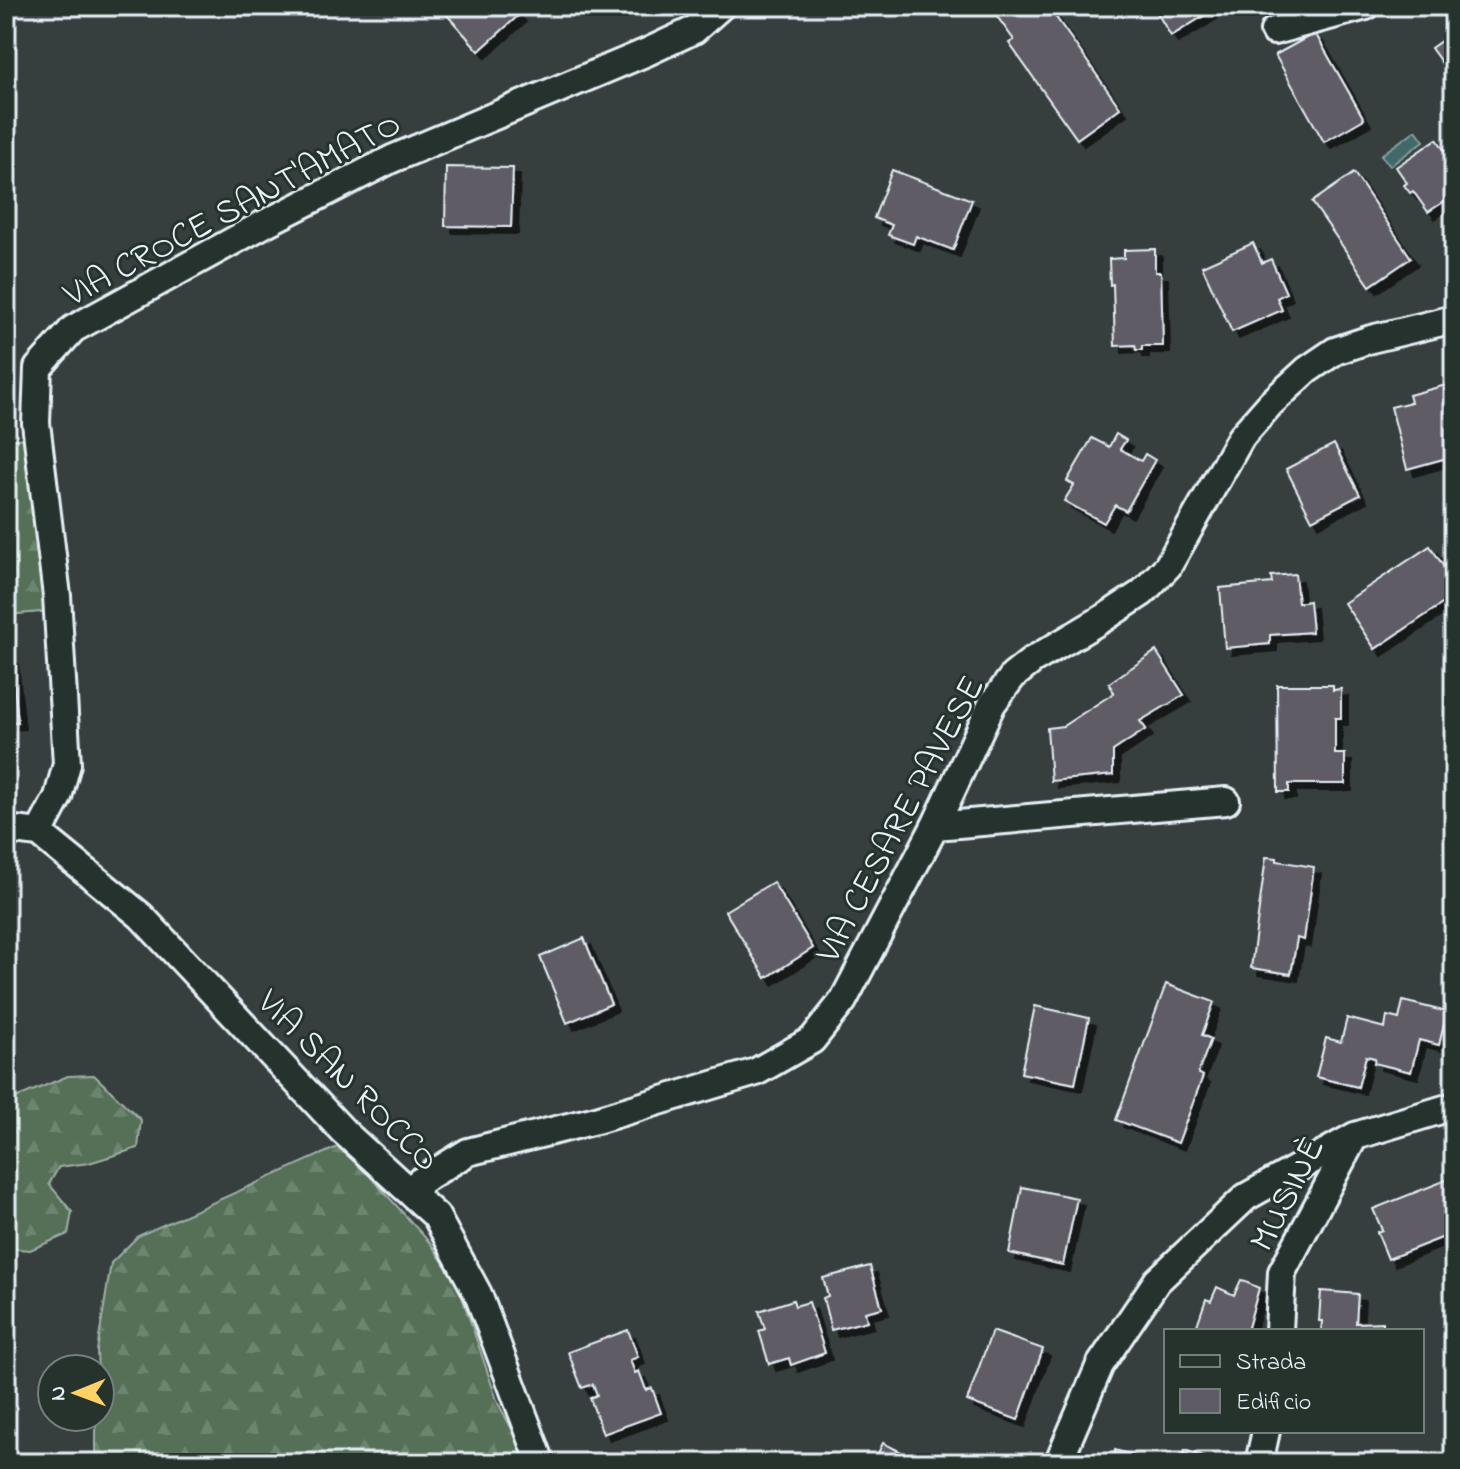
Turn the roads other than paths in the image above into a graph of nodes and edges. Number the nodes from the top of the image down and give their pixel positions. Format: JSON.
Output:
{"nodes":[{"id":1,"x":721,"y":6,"type":"edge"},
{"id":2,"x":1366,"y":6,"type":"edge"},
{"id":3,"x":1274,"y":31,"type":"dead end"},
{"id":4,"x":1454,"y":319,"type":"edge"},
{"id":5,"x":1226,"y":801,"type":"dead end"},
{"id":6,"x":935,"y":826,"type":"junction"},
{"id":7,"x":6,"y":829,"type":"edge"},
{"id":8,"x":39,"y":833,"type":"junction"},
{"id":9,"x":1454,"y":1106,"type":"edge"},
{"id":10,"x":1355,"y":1136,"type":"junction"},
{"id":11,"x":415,"y":1196,"type":"junction"},
{"id":12,"x":1279,"y":1329,"type":"edge"},
{"id":13,"x":1266,"y":1433,"type":"edge"},
{"id":14,"x":541,"y":1463,"type":"edge"},
{"id":15,"x":1058,"y":1463,"type":"edge"},
{"id":16,"x":1259,"y":1463,"type":"edge"}],
"edges":[{"from":1,"to":8,"type":"street","name":"VIA CROCE SANT'AMATO"},
{"from":2,"to":3,"type":"street"},
{"from":4,"to":6,"type":"street","name":"VIA CESARE PAVESE"},
{"from":5,"to":6,"type":"street"},
{"from":6,"to":11,"type":"street","name":"VIA CESARE PAVESE"},
{"from":7,"to":8,"type":"street"},
{"from":8,"to":11,"type":"street","name":"VIA SAN ROCCO"},
{"from":9,"to":10,"type":"street"},
{"from":10,"to":12,"type":"street","name":"MUSINÈ"},
{"from":10,"to":15,"type":"street"},
{"from":11,"to":14,"type":"street","name":"VIA SAN ROCCO"},
{"from":13,"to":16,"type":"street"}]}
